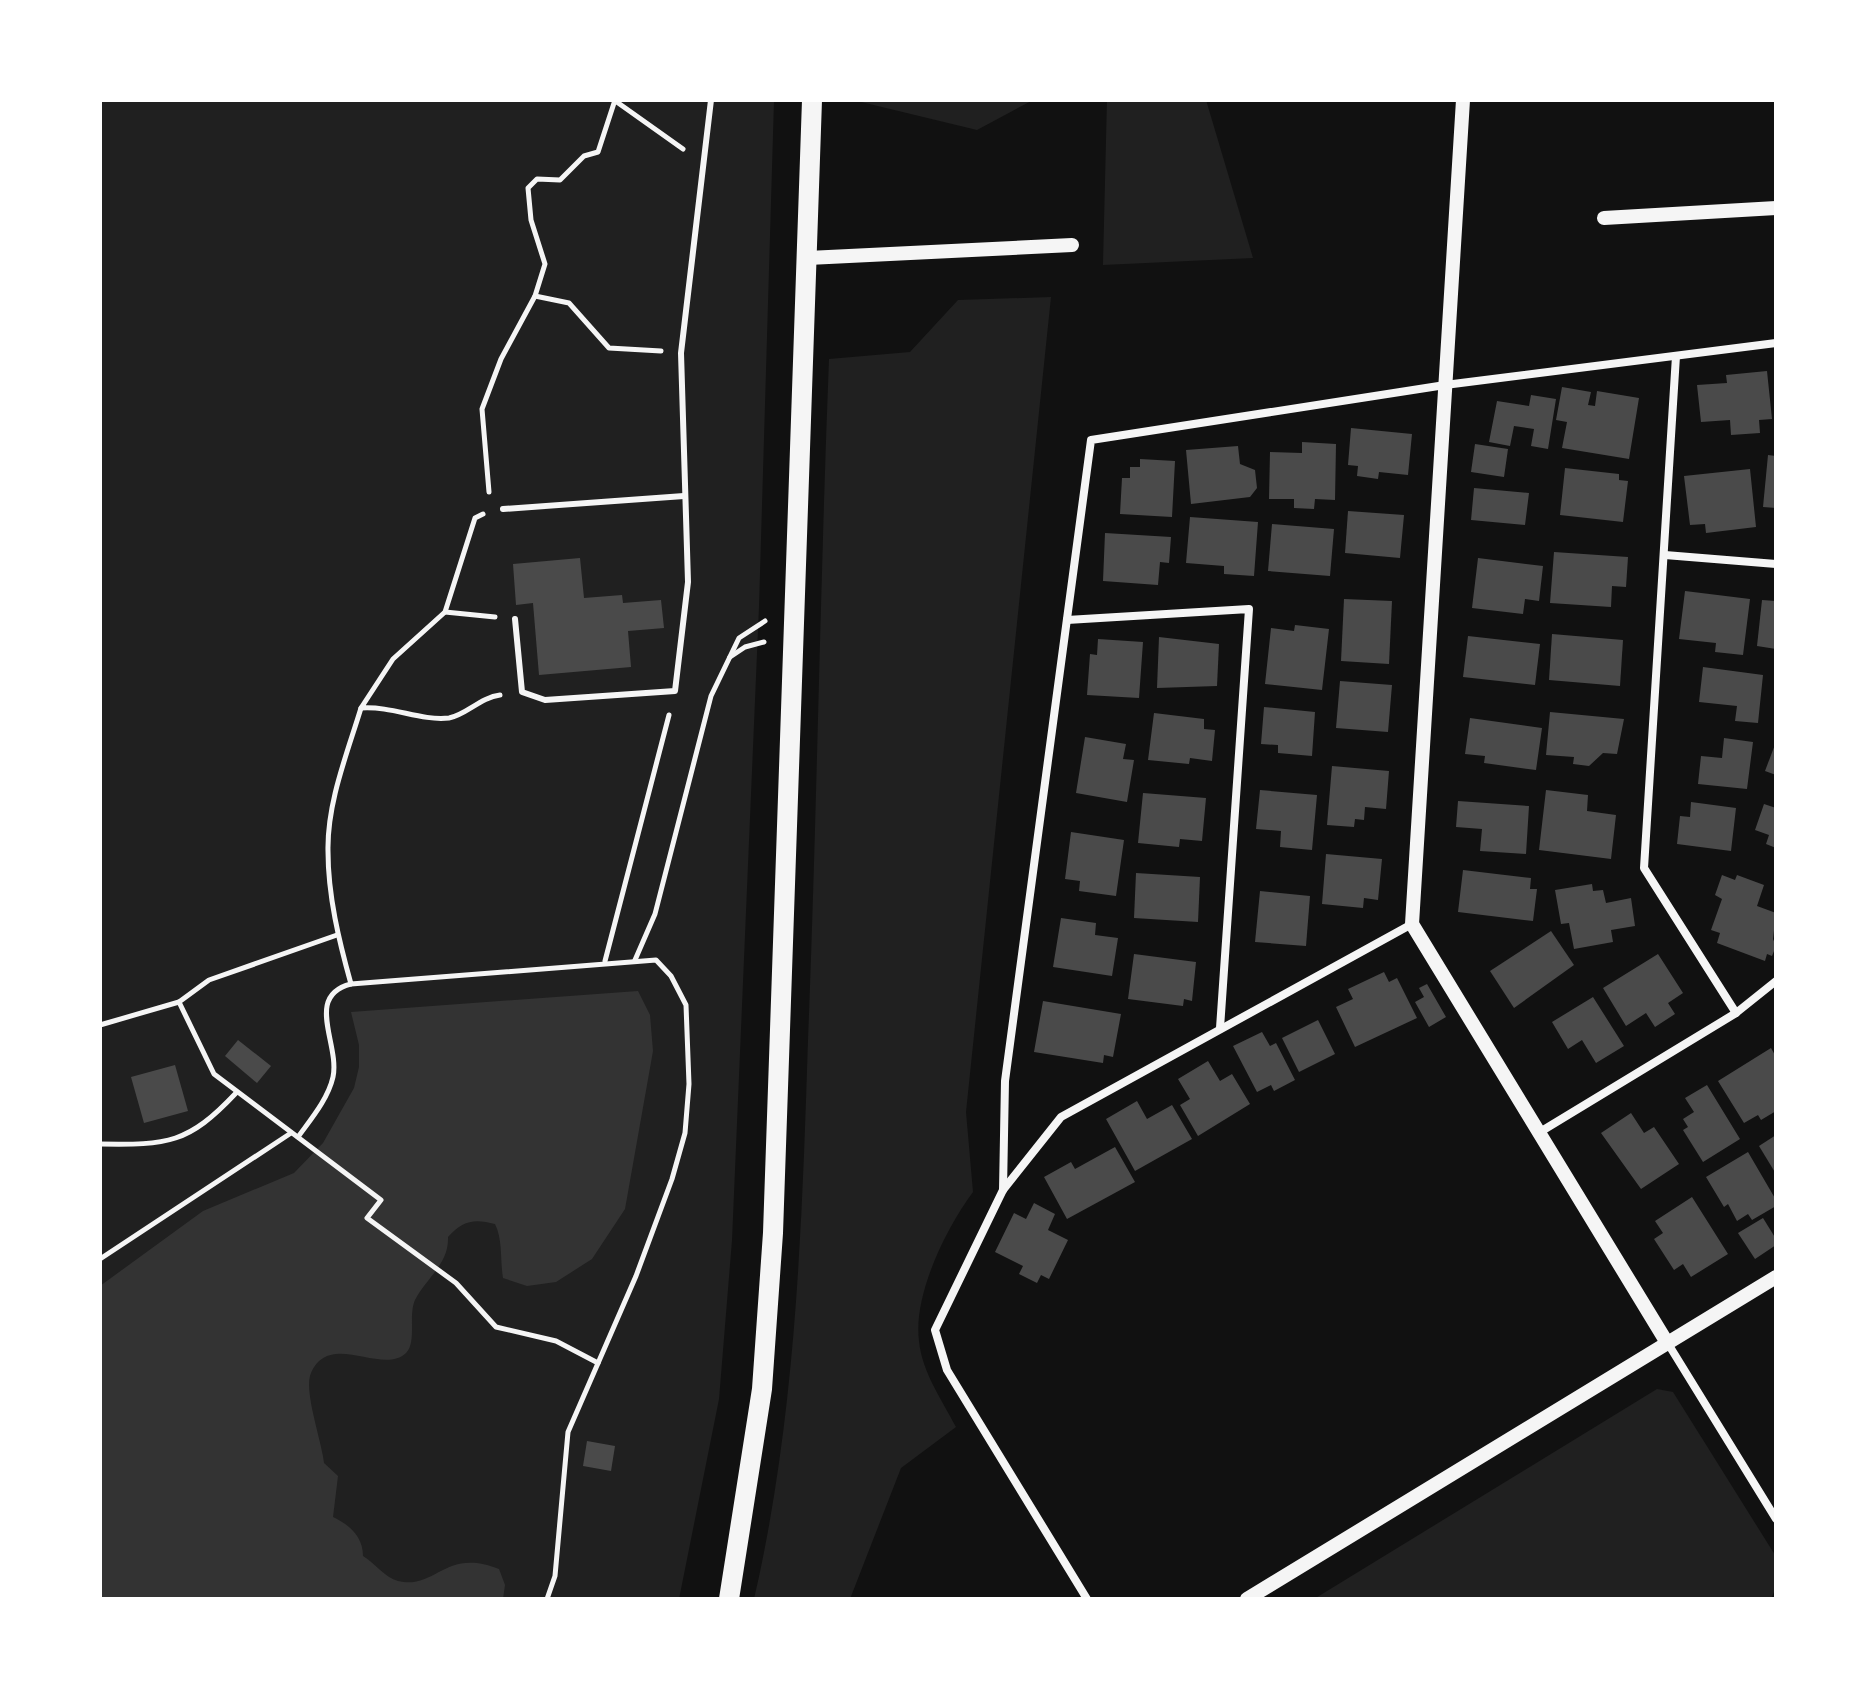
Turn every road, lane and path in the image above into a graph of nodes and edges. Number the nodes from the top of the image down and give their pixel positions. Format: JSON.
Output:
{"nodes":[{"id":1,"x":615,"y":100,"type":"edge"},
{"id":2,"x":711,"y":100,"type":"edge"},
{"id":3,"x":812,"y":100,"type":"edge"},
{"id":4,"x":1463,"y":100,"type":"edge"},
{"id":5,"x":703,"y":164,"type":"junction"},
{"id":6,"x":1776,"y":208,"type":"edge"},
{"id":7,"x":1604,"y":218,"type":"dead end"},
{"id":8,"x":1072,"y":245,"type":"dead end"},
{"id":9,"x":808,"y":258,"type":"junction"},
{"id":10,"x":535,"y":296,"type":"junction"},
{"id":11,"x":1776,"y":343,"type":"edge"},
{"id":12,"x":681,"y":353,"type":"junction"},
{"id":13,"x":1676,"y":356,"type":"junction"},
{"id":14,"x":1445,"y":385,"type":"junction"},
{"id":15,"x":684,"y":496,"type":"junction"},
{"id":16,"x":503,"y":509,"type":"joint"},
{"id":17,"x":491,"y":510,"type":"junction"},
{"id":18,"x":1665,"y":555,"type":"junction"},
{"id":19,"x":1776,"y":564,"type":"edge"},
{"id":20,"x":796,"y":611,"type":"junction"},
{"id":21,"x":445,"y":612,"type":"junction"},
{"id":22,"x":515,"y":619,"type":"joint"},
{"id":23,"x":1067,"y":620,"type":"junction"},
{"id":24,"x":675,"y":691,"type":"junction"},
{"id":25,"x":522,"y":692,"type":"junction"},
{"id":26,"x":361,"y":708,"type":"junction"},
{"id":27,"x":1412,"y":924,"type":"junction"},
{"id":28,"x":337,"y":935,"type":"junction"},
{"id":29,"x":635,"y":960,"type":"junction"},
{"id":30,"x":605,"y":961,"type":"junction"},
{"id":31,"x":1776,"y":981,"type":"edge"},
{"id":32,"x":351,"y":984,"type":"junction"},
{"id":33,"x":179,"y":1002,"type":"junction"},
{"id":34,"x":1736,"y":1013,"type":"junction"},
{"id":35,"x":100,"y":1025,"type":"edge"},
{"id":36,"x":1220,"y":1028,"type":"junction"},
{"id":37,"x":236,"y":1093,"type":"junction"},
{"id":38,"x":1540,"y":1132,"type":"junction"},
{"id":39,"x":291,"y":1133,"type":"junction"},
{"id":40,"x":297,"y":1138,"type":"junction"},
{"id":41,"x":100,"y":1144,"type":"edge"},
{"id":42,"x":1003,"y":1190,"type":"junction"},
{"id":43,"x":100,"y":1259,"type":"edge"},
{"id":44,"x":1776,"y":1277,"type":"edge"},
{"id":45,"x":1666,"y":1341,"type":"junction"},
{"id":46,"x":598,"y":1363,"type":"junction"},
{"id":47,"x":1776,"y":1519,"type":"edge"},
{"id":48,"x":547,"y":1599,"type":"edge"},
{"id":49,"x":729,"y":1599,"type":"edge"},
{"id":50,"x":1087,"y":1599,"type":"edge"},
{"id":51,"x":1247,"y":1599,"type":"edge"}],
"edges":[{"from":1,"to":5,"type":"path"},
{"from":1,"to":10,"type":"path"},
{"from":2,"to":5,"type":"lane"},
{"from":3,"to":9,"type":"main road"},
{"from":4,"to":14,"type":"street"},
{"from":5,"to":12,"type":"lane"},
{"from":6,"to":7,"type":"street"},
{"from":8,"to":9,"type":"street"},
{"from":9,"to":20,"type":"main road"},
{"from":10,"to":12,"type":"path"},
{"from":10,"to":17,"type":"path"},
{"from":11,"to":13,"type":"street"},
{"from":12,"to":15,"type":"lane"},
{"from":13,"to":14,"type":"street"},
{"from":13,"to":18,"type":"street"},
{"from":14,"to":23,"type":"street"},
{"from":14,"to":27,"type":"street"},
{"from":15,"to":16,"type":"lane"},
{"from":15,"to":24,"type":"lane"},
{"from":16,"to":17,"type":"path"},
{"from":17,"to":21,"type":"path"},
{"from":18,"to":19,"type":"street"},
{"from":18,"to":34,"type":"street"},
{"from":20,"to":29,"type":"path"},
{"from":20,"to":49,"type":"main road"},
{"from":21,"to":22,"type":"path"},
{"from":21,"to":26,"type":"path"},
{"from":22,"to":25,"type":"lane"},
{"from":23,"to":36,"type":"street"},
{"from":23,"to":42,"type":"street"},
{"from":24,"to":25,"type":"lane"},
{"from":24,"to":30,"type":"path"},
{"from":25,"to":26,"type":"path"},
{"from":26,"to":28,"type":"path"},
{"from":27,"to":36,"type":"street"},
{"from":27,"to":38,"type":"street"},
{"from":28,"to":32,"type":"path"},
{"from":28,"to":33,"type":"path"},
{"from":29,"to":30,"type":"path"},
{"from":29,"to":46,"type":"path"},
{"from":30,"to":32,"type":"path"},
{"from":31,"to":34,"type":"street"},
{"from":32,"to":40,"type":"path"},
{"from":33,"to":35,"type":"path"},
{"from":33,"to":37,"type":"path"},
{"from":34,"to":38,"type":"street"},
{"from":36,"to":42,"type":"street"},
{"from":37,"to":39,"type":"path"},
{"from":37,"to":41,"type":"path"},
{"from":38,"to":45,"type":"street"},
{"from":39,"to":40,"type":"path"},
{"from":39,"to":43,"type":"path"},
{"from":40,"to":46,"type":"path"},
{"from":42,"to":50,"type":"street"},
{"from":44,"to":45,"type":"street"},
{"from":45,"to":47,"type":"street"},
{"from":45,"to":51,"type":"street"},
{"from":46,"to":48,"type":"path"}]}
